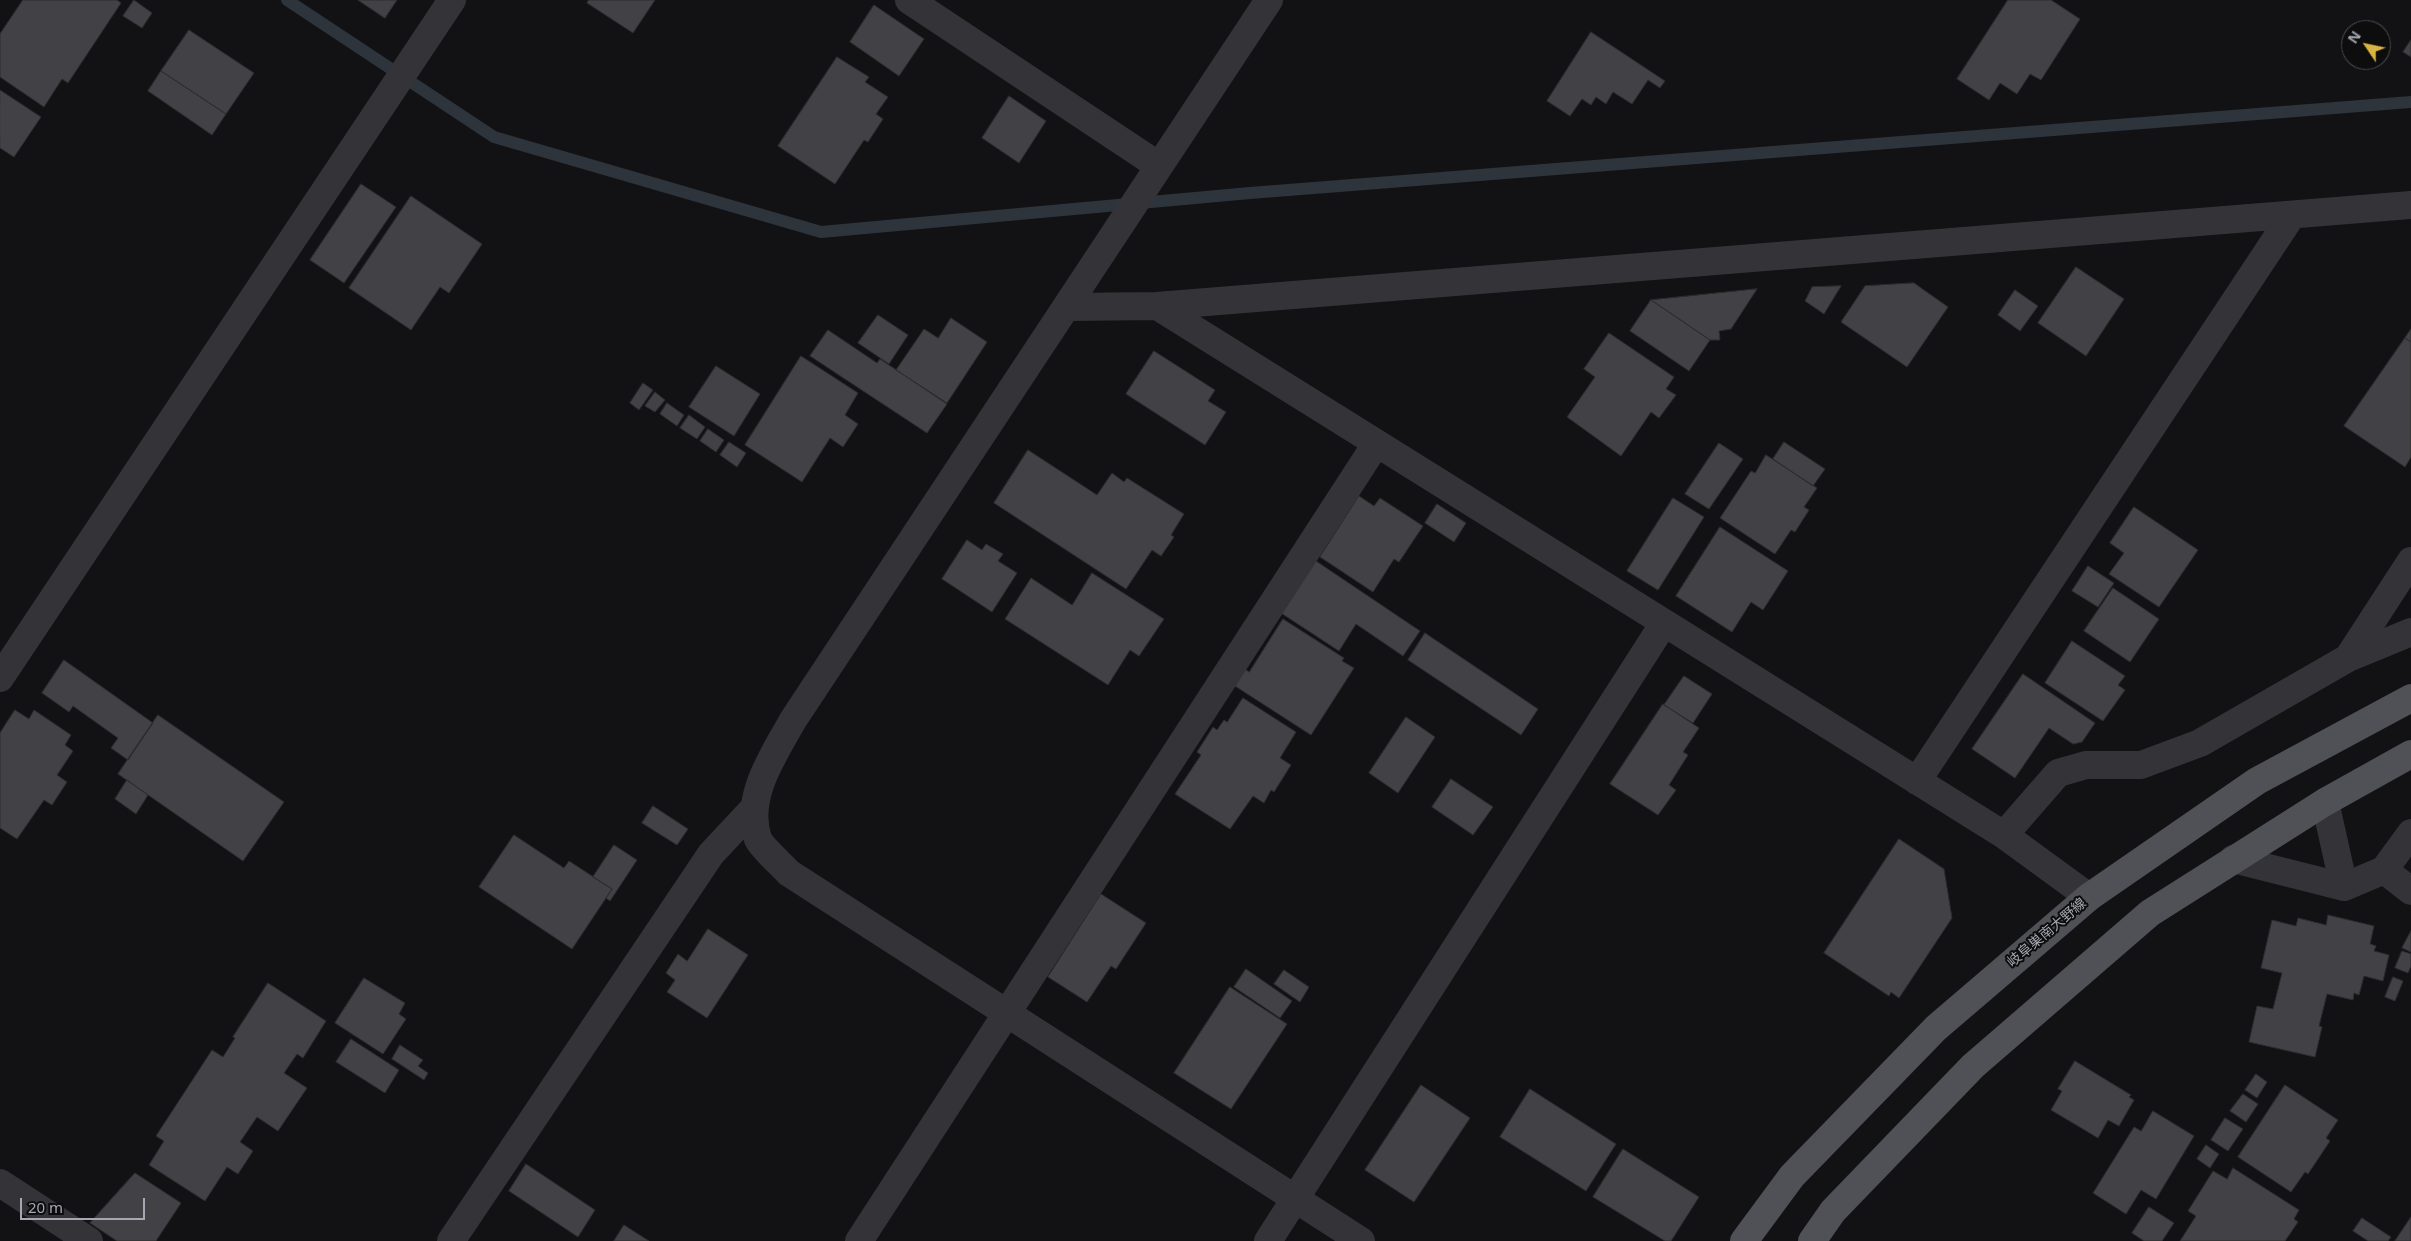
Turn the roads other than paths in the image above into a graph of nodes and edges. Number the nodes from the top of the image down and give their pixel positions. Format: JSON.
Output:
{"nodes":[{"id":1,"x":452,"y":0,"type":"edge"},
{"id":2,"x":909,"y":0,"type":"edge"},
{"id":3,"x":1269,"y":0,"type":"edge"},
{"id":4,"x":1156,"y":170,"type":"junction"},
{"id":5,"x":2411,"y":204,"type":"edge"},
{"id":6,"x":2292,"y":215,"type":"junction"},
{"id":7,"x":1157,"y":306,"type":"junction"},
{"id":8,"x":1067,"y":307,"type":"junction"},
{"id":9,"x":1376,"y":444,"type":"junction"},
{"id":10,"x":2411,"y":561,"type":"edge"},
{"id":11,"x":1664,"y":623,"type":"junction"},
{"id":12,"x":2411,"y":632,"type":"edge"},
{"id":13,"x":2348,"y":658,"type":"junction"},
{"id":14,"x":0,"y":678,"type":"edge"},
{"id":15,"x":2411,"y":698,"type":"edge"},
{"id":16,"x":2411,"y":754,"type":"edge"},
{"id":17,"x":1917,"y":781,"type":"junction"},
{"id":18,"x":2325,"y":802,"type":"junction"},
{"id":19,"x":754,"y":808,"type":"junction"},
{"id":20,"x":2411,"y":833,"type":"edge"},
{"id":21,"x":2004,"y":836,"type":"junction"},
{"id":22,"x":2233,"y":859,"type":"junction"},
{"id":23,"x":2384,"y":870,"type":"junction"},
{"id":24,"x":2344,"y":887,"type":"junction"},
{"id":25,"x":2411,"y":891,"type":"edge"},
{"id":26,"x":2089,"y":897,"type":"junction"},
{"id":27,"x":1004,"y":1014,"type":"junction"},
{"id":28,"x":0,"y":1183,"type":"edge"},
{"id":29,"x":1295,"y":1199,"type":"junction"},
{"id":30,"x":86,"y":1240,"type":"edge"},
{"id":31,"x":452,"y":1241,"type":"edge"},
{"id":32,"x":859,"y":1241,"type":"edge"},
{"id":33,"x":1268,"y":1241,"type":"edge"},
{"id":34,"x":1361,"y":1241,"type":"edge"},
{"id":35,"x":1744,"y":1241,"type":"edge"},
{"id":36,"x":1812,"y":1241,"type":"edge"}],
"edges":[{"from":1,"to":14,"type":"street"},
{"from":2,"to":4,"type":"street"},
{"from":3,"to":4,"type":"street"},
{"from":4,"to":8,"type":"street"},
{"from":5,"to":6,"type":"street"},
{"from":6,"to":7,"type":"street"},
{"from":6,"to":17,"type":"street"},
{"from":7,"to":8,"type":"street"},
{"from":7,"to":9,"type":"street"},
{"from":8,"to":19,"type":"street"},
{"from":9,"to":11,"type":"street"},
{"from":9,"to":27,"type":"street"},
{"from":10,"to":13,"type":"street"},
{"from":11,"to":17,"type":"street"},
{"from":11,"to":29,"type":"street"},
{"from":12,"to":13,"type":"street"},
{"from":13,"to":21,"type":"street"},
{"from":15,"to":26,"type":"main road","name":"岐阜巣南大野線"},
{"from":16,"to":18,"type":"main road"},
{"from":17,"to":21,"type":"street"},
{"from":18,"to":22,"type":"main road"},
{"from":18,"to":24,"type":"street"},
{"from":19,"to":27,"type":"street"},
{"from":19,"to":31,"type":"street"},
{"from":20,"to":23,"type":"street"},
{"from":21,"to":26,"type":"street"},
{"from":22,"to":24,"type":"street"},
{"from":22,"to":36,"type":"main road"},
{"from":23,"to":24,"type":"street"},
{"from":23,"to":25,"type":"street"},
{"from":26,"to":35,"type":"main road","name":"岐阜巣南大野線"},
{"from":27,"to":29,"type":"street"},
{"from":27,"to":32,"type":"street"},
{"from":28,"to":30,"type":"street"},
{"from":29,"to":33,"type":"street"},
{"from":29,"to":34,"type":"street"}]}
